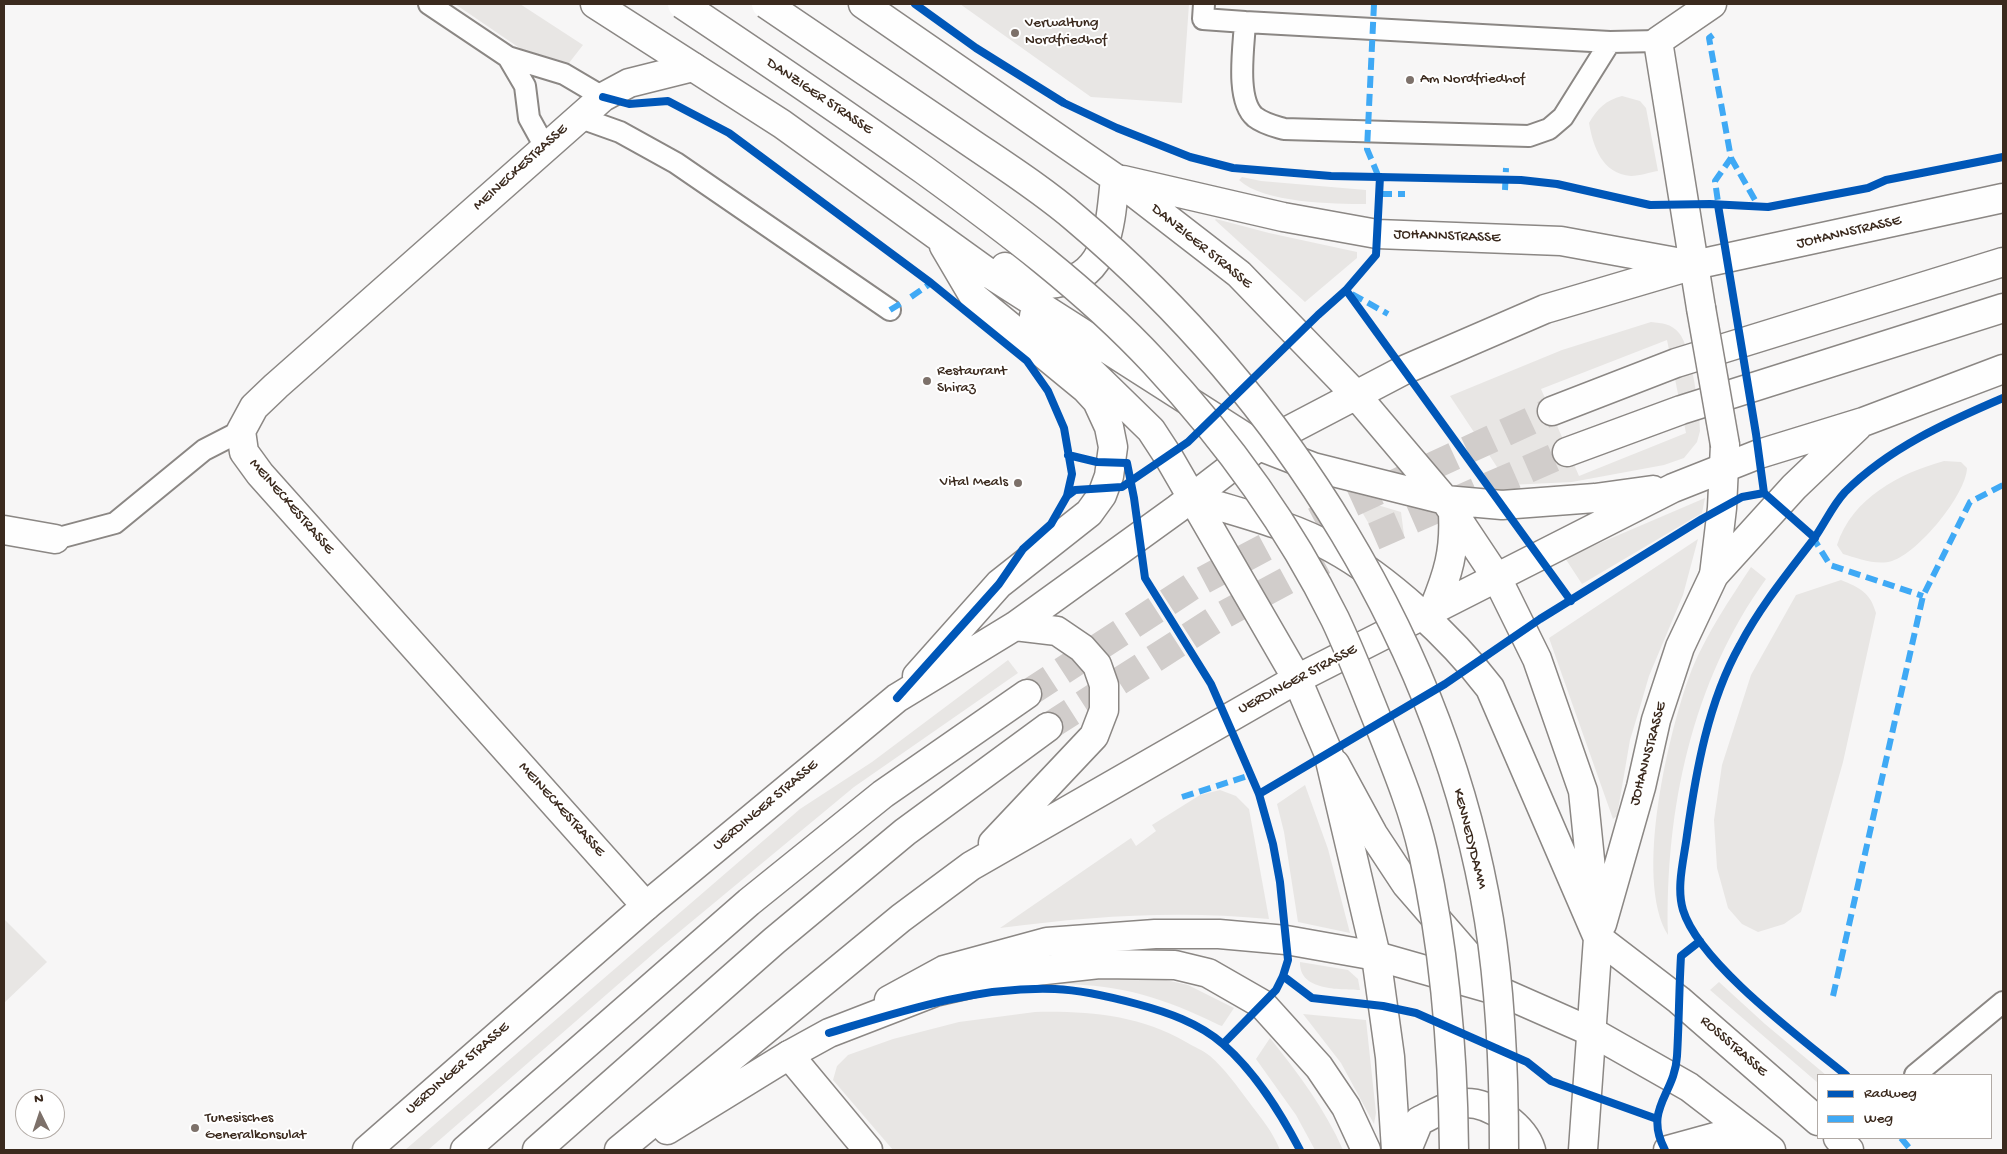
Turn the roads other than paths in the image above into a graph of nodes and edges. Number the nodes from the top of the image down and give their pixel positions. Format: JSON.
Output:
{"nodes":[{"id":1,"x":429,"y":4,"type":"edge"},
{"id":2,"x":595,"y":4,"type":"edge"},
{"id":3,"x":682,"y":4,"type":"edge"},
{"id":4,"x":766,"y":4,"type":"edge"},
{"id":5,"x":863,"y":4,"type":"edge"},
{"id":6,"x":1712,"y":4,"type":"edge"},
{"id":7,"x":1204,"y":12,"type":"edge"},
{"id":8,"x":1245,"y":22,"type":"junction"},
{"id":9,"x":1658,"y":41,"type":"junction"},
{"id":10,"x":1610,"y":42,"type":"junction"},
{"id":11,"x":508,"y":57,"type":"junction"},
{"id":12,"x":693,"y":67,"type":"junction"},
{"id":13,"x":603,"y":97,"type":"junction"},
{"id":14,"x":578,"y":118,"type":"junction"},
{"id":15,"x":545,"y":147,"type":"junction"},
{"id":16,"x":1114,"y":178,"type":"junction"},
{"id":17,"x":2003,"y":198,"type":"edge"},
{"id":18,"x":940,"y":239,"type":"junction"},
{"id":19,"x":2003,"y":262,"type":"edge"},
{"id":20,"x":1694,"y":265,"type":"junction"},
{"id":21,"x":993,"y":276,"type":"junction"},
{"id":22,"x":2003,"y":308,"type":"edge"},
{"id":23,"x":890,"y":310,"type":"dead end"},
{"id":24,"x":2003,"y":369,"type":"edge"},
{"id":25,"x":1356,"y":395,"type":"junction"},
{"id":26,"x":1552,"y":411,"type":"tunnel mouth"},
{"id":27,"x":1862,"y":422,"type":"junction"},
{"id":28,"x":240,"y":431,"type":"junction"},
{"id":29,"x":1260,"y":446,"type":"junction"},
{"id":30,"x":1567,"y":452,"type":"tunnel mouth"},
{"id":31,"x":1725,"y":456,"type":"junction"},
{"id":32,"x":1673,"y":488,"type":"junction"},
{"id":33,"x":1192,"y":498,"type":"junction"},
{"id":34,"x":1449,"y":507,"type":"junction"},
{"id":35,"x":4,"y":530,"type":"edge"},
{"id":36,"x":55,"y":539,"type":"joint"},
{"id":37,"x":1714,"y":575,"type":"junction"},
{"id":38,"x":1497,"y":578,"type":"junction"},
{"id":39,"x":1428,"y":612,"type":"junction"},
{"id":40,"x":1015,"y":626,"type":"junction"},
{"id":41,"x":1297,"y":679,"type":"junction"},
{"id":42,"x":1027,"y":694,"type":"tunnel mouth"},
{"id":43,"x":897,"y":698,"type":"junction"},
{"id":44,"x":1048,"y":727,"type":"tunnel mouth"},
{"id":45,"x":1328,"y":752,"type":"junction"},
{"id":46,"x":971,"y":866,"type":"junction"},
{"id":47,"x":646,"y":906,"type":"junction"},
{"id":48,"x":1598,"y":938,"type":"junction"},
{"id":49,"x":1376,"y":956,"type":"junction"},
{"id":50,"x":1499,"y":990,"type":"junction"},
{"id":51,"x":2003,"y":1002,"type":"edge"},
{"id":52,"x":1592,"y":1032,"type":"junction"},
{"id":53,"x":829,"y":1033,"type":"junction"},
{"id":54,"x":789,"y":1055,"type":"junction"},
{"id":55,"x":1917,"y":1074,"type":"edge"},
{"id":56,"x":1817,"y":1120,"type":"edge"},
{"id":57,"x":1763,"y":1144,"type":"edge"},
{"id":58,"x":367,"y":1150,"type":"edge"},
{"id":59,"x":465,"y":1150,"type":"edge"},
{"id":60,"x":537,"y":1150,"type":"edge"},
{"id":61,"x":620,"y":1150,"type":"edge"},
{"id":62,"x":634,"y":1150,"type":"edge"},
{"id":63,"x":868,"y":1150,"type":"edge"},
{"id":64,"x":1366,"y":1150,"type":"edge"},
{"id":65,"x":1396,"y":1150,"type":"edge"},
{"id":66,"x":1407,"y":1150,"type":"edge"},
{"id":67,"x":1454,"y":1150,"type":"edge"},
{"id":68,"x":1504,"y":1150,"type":"edge"},
{"id":69,"x":1531,"y":1150,"type":"edge"},
{"id":70,"x":1583,"y":1150,"type":"edge"},
{"id":71,"x":1668,"y":1150,"type":"edge"}],
"edges":[{"from":1,"to":11,"type":"lane"},
{"from":2,"to":12,"type":"main road"},
{"from":3,"to":67,"type":"main road","name":"DANZIGER STRASSE","bridge":true},
{"from":4,"to":68,"type":"main road","name":"KENNEDYDAMM","bridge":true},
{"from":5,"to":16,"type":"main road","name":"DANZIGER STRASSE"},
{"from":6,"to":9,"type":"main road"},
{"from":7,"to":8,"type":"lane"},
{"from":8,"to":10,"type":"lane"},
{"from":8,"to":10,"type":"lane"},
{"from":9,"to":10,"type":"lane"},
{"from":9,"to":20,"type":"main road","name":"JOHANNSTRASSE"},
{"from":11,"to":13,"type":"lane"},
{"from":11,"to":15,"type":"lane"},
{"from":12,"to":13,"type":"main road","name":"MEINECKESTRASSE"},
{"from":12,"to":18,"type":"main road"},
{"from":13,"to":14,"type":"main road","name":"MEINECKESTRASSE"},
{"from":14,"to":15,"type":"main road","name":"MEINECKESTRASSE"},
{"from":14,"to":23,"type":"lane"},
{"from":15,"to":28,"type":"main road","name":"MEINECKESTRASSE"},
{"from":16,"to":18,"type":"main road"},
{"from":16,"to":20,"type":"main road","name":"JOHANNSTRASSE"},
{"from":16,"to":25,"type":"main road","name":"DANZIGER STRASSE"},
{"from":17,"to":20,"type":"main road","name":"JOHANNSTRASSE"},
{"from":18,"to":21,"type":"main road"},
{"from":18,"to":43,"type":"main road"},
{"from":19,"to":26,"type":"main road"},
{"from":20,"to":25,"type":"main road","name":"JOHANNSTRASSE"},
{"from":20,"to":31,"type":"main road","name":"JOHANNSTRASSE","bridge":true},
{"from":21,"to":29,"type":"main road","name":"JOHANNSTRASSE"},
{"from":21,"to":33,"type":"main road"},
{"from":22,"to":30,"type":"main road"},
{"from":24,"to":27,"type":"main road","name":"JOHANNSTRASSE"},
{"from":25,"to":29,"type":"main road","name":"JOHANNSTRASSE"},
{"from":25,"to":34,"type":"main road","name":"DANZIGER STRASSE"},
{"from":27,"to":31,"type":"main road","name":"JOHANNSTRASSE"},
{"from":27,"to":37,"type":"main road","name":"JOHANNSTRASSE"},
{"from":28,"to":36,"type":"lane"},
{"from":28,"to":47,"type":"main road","name":"MEINECKESTRASSE"},
{"from":29,"to":33,"type":"main road","name":"JOHANNSTRASSE"},
{"from":29,"to":34,"type":"main road","name":"JOHANNSTRASSE"},
{"from":31,"to":32,"type":"main road","name":"JOHANNSTRASSE"},
{"from":31,"to":37,"type":"main road","name":"JOHANNSTRASSE"},
{"from":32,"to":34,"type":"main road","name":"JOHANNSTRASSE"},
{"from":32,"to":38,"type":"main road","name":"JOHANNSTRASSE"},
{"from":33,"to":39,"type":"main road"},
{"from":33,"to":40,"type":"main road","name":"UERDINGER STRASSE"},
{"from":33,"to":41,"type":"main road"},
{"from":34,"to":38,"type":"main road","name":"DANZIGER STRASSE"},
{"from":34,"to":39,"type":"main road"},
{"from":35,"to":36,"type":"main road"},
{"from":37,"to":48,"type":"main road","name":"JOHANNSTRASSE"},
{"from":38,"to":39,"type":"main road","name":"JOHANNSTRASSE"},
{"from":38,"to":48,"type":"main road"},
{"from":39,"to":41,"type":"main road","name":"UERDINGER STRASSE"},
{"from":39,"to":48,"type":"main road"},
{"from":40,"to":43,"type":"main road","name":"UERDINGER STRASSE"},
{"from":40,"to":46,"type":"main road"},
{"from":41,"to":45,"type":"main road"},
{"from":41,"to":46,"type":"main road","name":"UERDINGER STRASSE"},
{"from":42,"to":59,"type":"main road"},
{"from":43,"to":47,"type":"main road","name":"UERDINGER STRASSE"},
{"from":44,"to":60,"type":"main road"},
{"from":45,"to":49,"type":"main road"},
{"from":45,"to":50,"type":"main road"},
{"from":46,"to":61,"type":"main road","name":"UERDINGER STRASSE"},
{"from":47,"to":58,"type":"main road","name":"UERDINGER STRASSE"},
{"from":48,"to":52,"type":"main road"},
{"from":48,"to":56,"type":"main road","name":"ROSSSTRASSE"},
{"from":49,"to":50,"type":"main road"},
{"from":49,"to":53,"type":"main road"},
{"from":49,"to":65,"type":"main road"},
{"from":50,"to":52,"type":"main road"},
{"from":51,"to":55,"type":"lane"},
{"from":52,"to":57,"type":"main road"},
{"from":52,"to":70,"type":"main road"},
{"from":53,"to":54,"type":"main road"},
{"from":53,"to":64,"type":"main road"},
{"from":54,"to":62,"type":"main road"},
{"from":54,"to":63,"type":"main road"},
{"from":57,"to":71,"type":"main road"},
{"from":66,"to":69,"type":"main road"}]}
